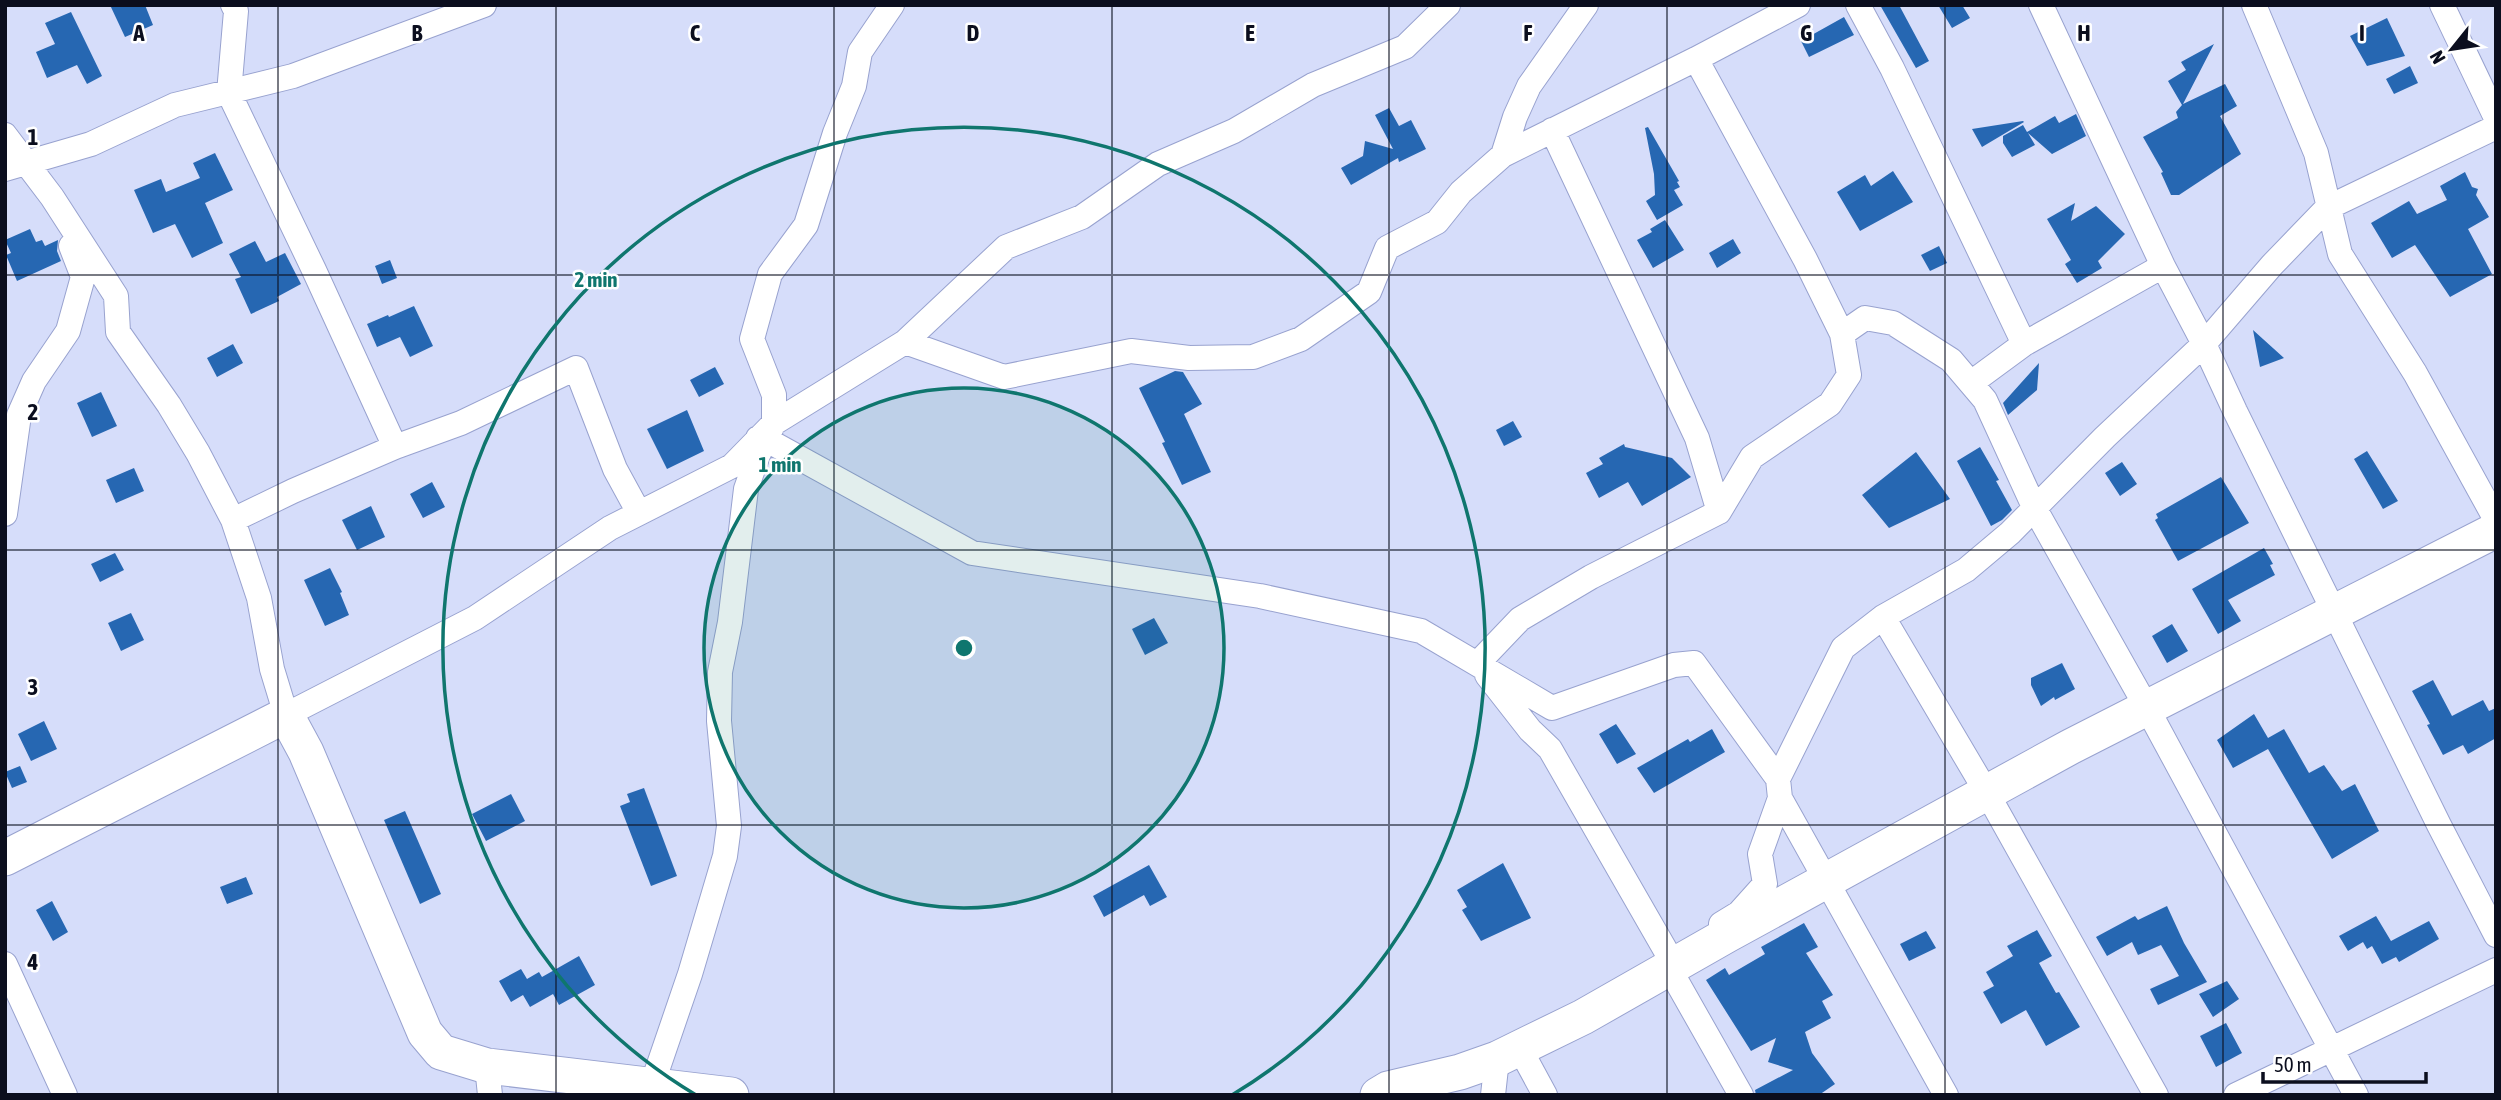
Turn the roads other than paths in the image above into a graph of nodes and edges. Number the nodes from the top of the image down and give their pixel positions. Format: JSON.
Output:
{"nodes":[{"id":1,"x":233,"y":5,"type":"edge"},
{"id":2,"x":484,"y":5,"type":"edge"},
{"id":3,"x":892,"y":5,"type":"edge"},
{"id":4,"x":1448,"y":5,"type":"edge"},
{"id":5,"x":1586,"y":5,"type":"edge"},
{"id":6,"x":1798,"y":5,"type":"edge"},
{"id":7,"x":1858,"y":5,"type":"edge"},
{"id":8,"x":2041,"y":5,"type":"edge"},
{"id":9,"x":2255,"y":5,"type":"edge"},
{"id":10,"x":2442,"y":5,"type":"edge"},
{"id":11,"x":1696,"y":60,"type":"junction"},
{"id":12,"x":229,"y":93,"type":"junction"},
{"id":13,"x":2496,"y":118,"type":"edge"},
{"id":14,"x":2496,"y":127,"type":"edge"},
{"id":15,"x":1552,"y":130,"type":"junction"},
{"id":16,"x":5,"y":135,"type":"edge"},
{"id":17,"x":1503,"y":155,"type":"junction"},
{"id":18,"x":16,"y":166,"type":"edge"},
{"id":19,"x":52,"y":197,"type":"junction"},
{"id":20,"x":2328,"y":208,"type":"junction"},
{"id":21,"x":2163,"y":266,"type":"junction"},
{"id":22,"x":1842,"y":334,"type":"junction"},
{"id":23,"x":905,"y":342,"type":"junction"},
{"id":24,"x":2024,"y":344,"type":"junction"},
{"id":25,"x":2204,"y":344,"type":"junction"},
{"id":26,"x":1971,"y":383,"type":"junction"},
{"id":27,"x":765,"y":433,"type":"junction"},
{"id":28,"x":395,"y":447,"type":"junction"},
{"id":29,"x":2035,"y":509,"type":"junction"},
{"id":30,"x":1719,"y":512,"type":"junction"},
{"id":31,"x":639,"y":513,"type":"junction"},
{"id":32,"x":5,"y":514,"type":"edge"},
{"id":33,"x":233,"y":520,"type":"junction"},
{"id":34,"x":2496,"y":520,"type":"edge"},
{"id":35,"x":2496,"y":530,"type":"edge"},
{"id":36,"x":2335,"y":612,"type":"junction"},
{"id":37,"x":1883,"y":617,"type":"junction"},
{"id":38,"x":1478,"y":663,"type":"junction"},
{"id":39,"x":2147,"y":708,"type":"junction"},
{"id":40,"x":286,"y":715,"type":"junction"},
{"id":41,"x":1779,"y":789,"type":"junction"},
{"id":42,"x":1987,"y":793,"type":"junction"},
{"id":43,"x":5,"y":858,"type":"edge"},
{"id":44,"x":1828,"y":880,"type":"junction"},
{"id":45,"x":2496,"y":936,"type":"edge"},
{"id":46,"x":1669,"y":963,"type":"junction"},
{"id":47,"x":5,"y":964,"type":"edge"},
{"id":48,"x":2496,"y":970,"type":"edge"},
{"id":49,"x":2331,"y":1049,"type":"junction"},
{"id":50,"x":1508,"y":1053,"type":"junction"},
{"id":51,"x":489,"y":1081,"type":"edge"},
{"id":52,"x":652,"y":1085,"type":"junction"},
{"id":53,"x":65,"y":1095,"type":"edge"},
{"id":54,"x":731,"y":1095,"type":"edge"},
{"id":55,"x":1378,"y":1095,"type":"edge"},
{"id":56,"x":1493,"y":1095,"type":"edge"},
{"id":57,"x":1545,"y":1095,"type":"edge"},
{"id":58,"x":1741,"y":1095,"type":"edge"},
{"id":59,"x":1946,"y":1095,"type":"edge"},
{"id":60,"x":2156,"y":1095,"type":"edge"},
{"id":61,"x":2235,"y":1095,"type":"edge"},
{"id":62,"x":2356,"y":1095,"type":"edge"}],
"edges":[{"from":1,"to":12,"type":"street"},
{"from":2,"to":12,"type":"street"},
{"from":3,"to":27,"type":"street"},
{"from":4,"to":23,"type":"street"},
{"from":5,"to":17,"type":"street"},
{"from":6,"to":11,"type":"street"},
{"from":7,"to":24,"type":"street"},
{"from":8,"to":21,"type":"street"},
{"from":9,"to":20,"type":"street"},
{"from":10,"to":13,"type":"street"},
{"from":11,"to":15,"type":"street"},
{"from":11,"to":22,"type":"street"},
{"from":12,"to":18,"type":"street"},
{"from":12,"to":28,"type":"street"},
{"from":14,"to":20,"type":"street"},
{"from":15,"to":17,"type":"street"},
{"from":15,"to":30,"type":"street"},
{"from":16,"to":18,"type":"street"},
{"from":17,"to":23,"type":"street"},
{"from":18,"to":19,"type":"street"},
{"from":19,"to":32,"type":"street"},
{"from":19,"to":33,"type":"street"},
{"from":20,"to":25,"type":"street"},
{"from":20,"to":34,"type":"street"},
{"from":21,"to":24,"type":"street"},
{"from":21,"to":25,"type":"street"},
{"from":22,"to":26,"type":"street"},
{"from":22,"to":30,"type":"street"},
{"from":23,"to":27,"type":"street"},
{"from":24,"to":26,"type":"street"},
{"from":25,"to":29,"type":"street"},
{"from":25,"to":36,"type":"street"},
{"from":26,"to":29,"type":"street"},
{"from":27,"to":31,"type":"street"},
{"from":27,"to":38,"type":"street"},
{"from":27,"to":52,"type":"street"},
{"from":28,"to":31,"type":"street"},
{"from":28,"to":33,"type":"street"},
{"from":29,"to":37,"type":"street"},
{"from":29,"to":39,"type":"street"},
{"from":30,"to":38,"type":"street"},
{"from":31,"to":40,"type":"street"},
{"from":33,"to":40,"type":"street"},
{"from":35,"to":36,"type":"street"},
{"from":36,"to":39,"type":"street"},
{"from":36,"to":45,"type":"street"},
{"from":37,"to":41,"type":"street"},
{"from":37,"to":42,"type":"street"},
{"from":38,"to":41,"type":"street"},
{"from":38,"to":46,"type":"street"},
{"from":39,"to":42,"type":"street"},
{"from":39,"to":49,"type":"street"},
{"from":40,"to":43,"type":"street"},
{"from":40,"to":51,"type":"street"},
{"from":41,"to":44,"type":"street"},
{"from":41,"to":46,"type":"street"},
{"from":42,"to":44,"type":"street"},
{"from":42,"to":60,"type":"street"},
{"from":44,"to":46,"type":"street"},
{"from":44,"to":59,"type":"street"},
{"from":46,"to":50,"type":"street"},
{"from":46,"to":58,"type":"street"},
{"from":47,"to":53,"type":"street"},
{"from":48,"to":49,"type":"street"},
{"from":49,"to":61,"type":"street"},
{"from":49,"to":62,"type":"street"},
{"from":50,"to":55,"type":"street"},
{"from":50,"to":56,"type":"street"},
{"from":50,"to":57,"type":"street"},
{"from":51,"to":52,"type":"street"},
{"from":52,"to":54,"type":"street"}]}
